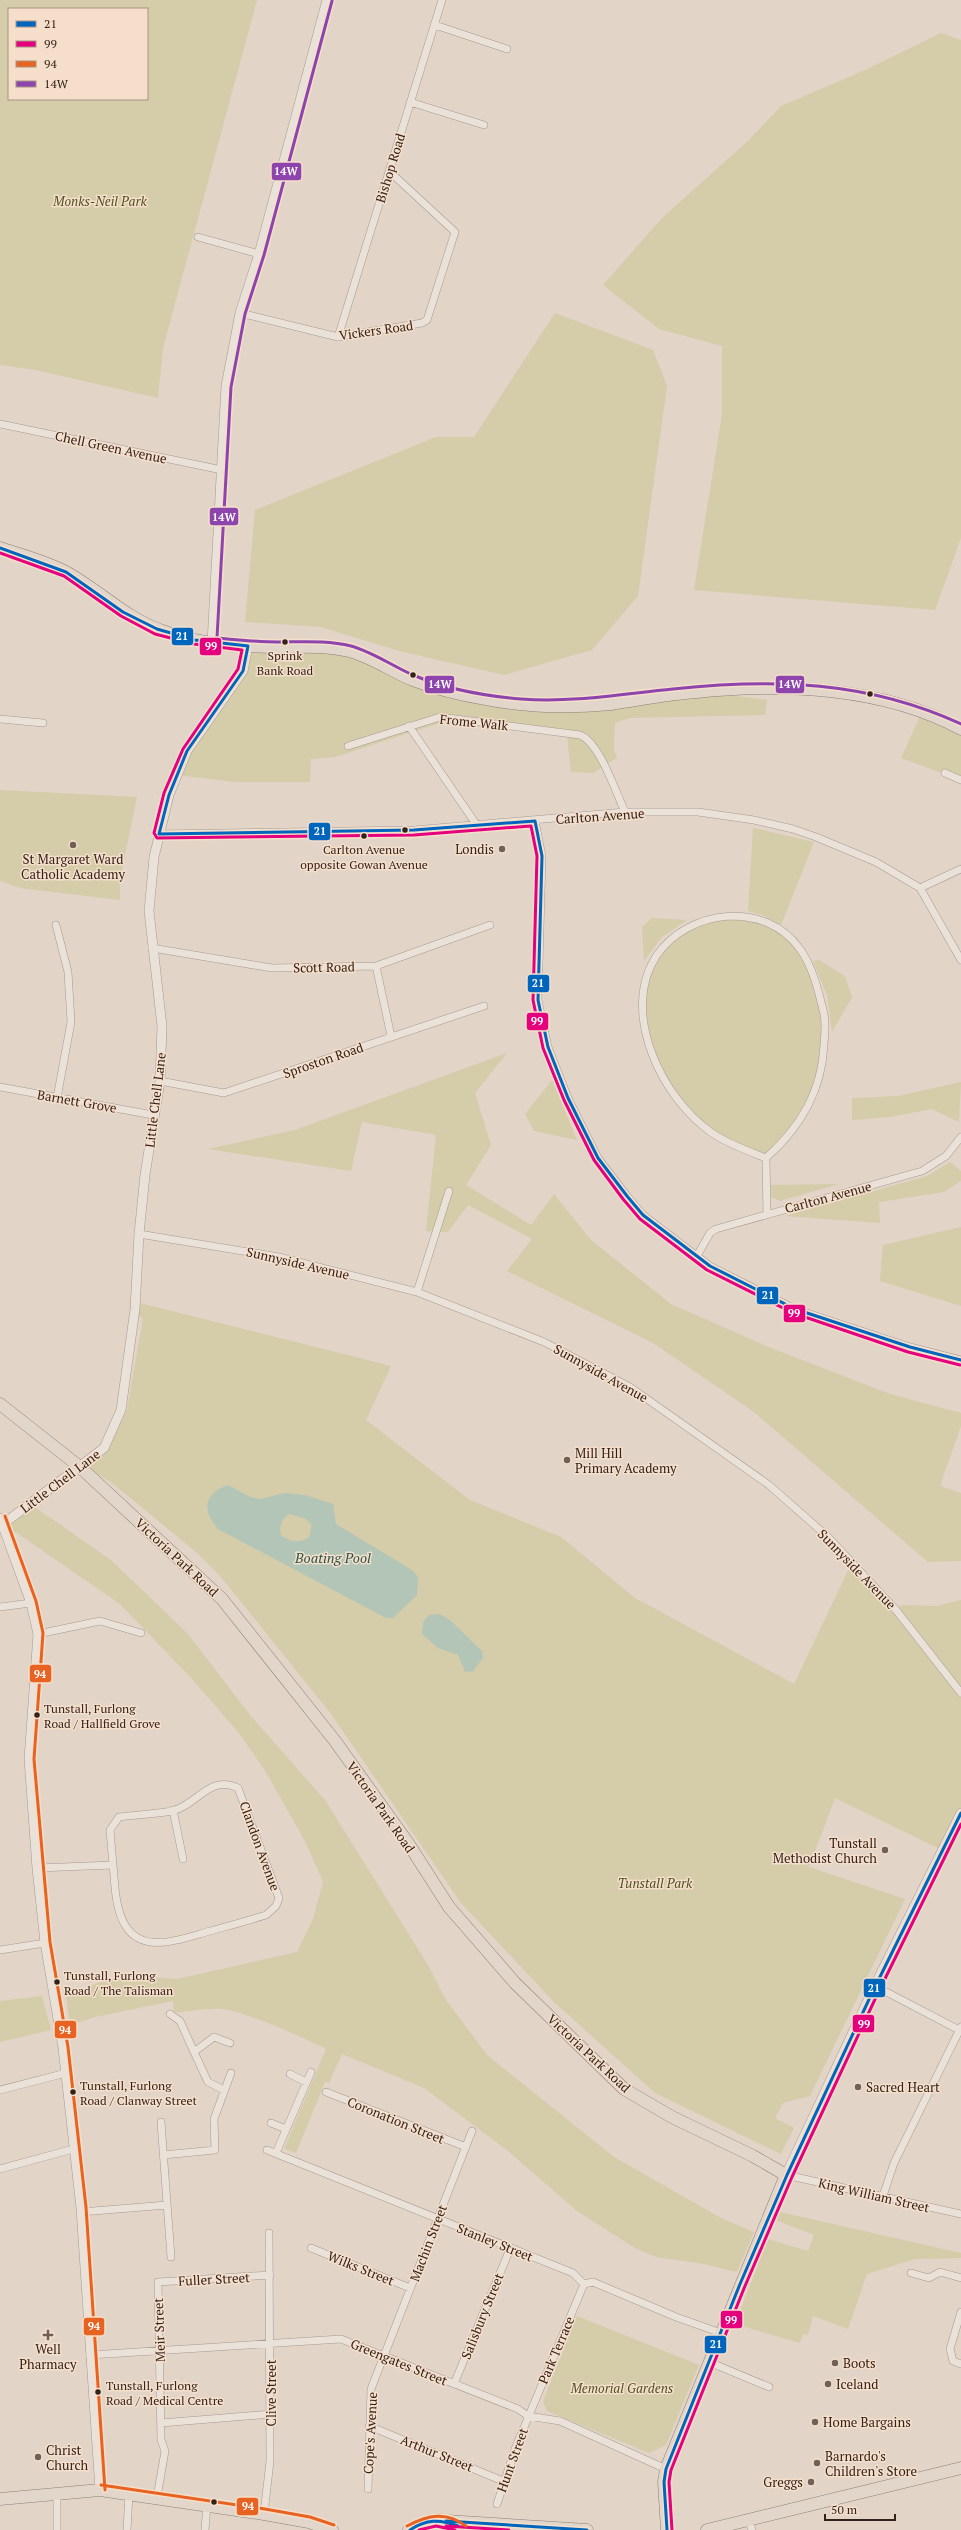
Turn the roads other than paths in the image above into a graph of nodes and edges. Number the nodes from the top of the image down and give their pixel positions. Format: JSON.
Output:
{"nodes":[{"id":1,"x":327,"y":0,"type":"edge"},
{"id":2,"x":442,"y":0,"type":"edge"},
{"id":3,"x":435,"y":25,"type":"junction"},
{"id":4,"x":507,"y":49,"type":"dead end"},
{"id":5,"x":410,"y":102,"type":"junction"},
{"id":6,"x":484,"y":125,"type":"dead end"},
{"id":7,"x":389,"y":171,"type":"junction"},
{"id":8,"x":198,"y":237,"type":"dead end"},
{"id":9,"x":259,"y":254,"type":"junction"},
{"id":10,"x":240,"y":313,"type":"junction"},
{"id":11,"x":338,"y":337,"type":"junction"},
{"id":12,"x":0,"y":424,"type":"edge"},
{"id":13,"x":222,"y":470,"type":"junction"},
{"id":14,"x":0,"y":548,"type":"edge"},
{"id":15,"x":212,"y":643,"type":"junction"},
{"id":16,"x":248,"y":646,"type":"junction"},
{"id":17,"x":0,"y":719,"type":"edge"},
{"id":18,"x":43,"y":723,"type":"dead end"},
{"id":19,"x":409,"y":726,"type":"junction"},
{"id":20,"x":961,"y":729,"type":"edge"},
{"id":21,"x":348,"y":746,"type":"dead end"},
{"id":22,"x":945,"y":773,"type":"dead end"},
{"id":23,"x":961,"y":780,"type":"edge"},
{"id":24,"x":624,"y":812,"type":"junction"},
{"id":25,"x":535,"y":820,"type":"junction"},
{"id":26,"x":476,"y":824,"type":"junction"},
{"id":27,"x":159,"y":834,"type":"junction"},
{"id":28,"x":961,"y":869,"type":"edge"},
{"id":29,"x":920,"y":888,"type":"junction"},
{"id":30,"x":490,"y":925,"type":"dead end"},
{"id":31,"x":56,"y":926,"type":"dead end"},
{"id":32,"x":152,"y":948,"type":"junction"},
{"id":33,"x":961,"y":960,"type":"edge"},
{"id":34,"x":376,"y":966,"type":"junction"},
{"id":35,"x":484,"y":1006,"type":"dead end"},
{"id":36,"x":391,"y":1036,"type":"junction"},
{"id":37,"x":160,"y":1081,"type":"junction"},
{"id":38,"x":0,"y":1088,"type":"edge"},
{"id":39,"x":57,"y":1098,"type":"junction"},
{"id":40,"x":153,"y":1115,"type":"junction"},
{"id":41,"x":961,"y":1137,"type":"edge"},
{"id":42,"x":766,"y":1158,"type":"junction"},
{"id":43,"x":449,"y":1191,"type":"dead end"},
{"id":44,"x":767,"y":1214,"type":"junction"},
{"id":45,"x":139,"y":1234,"type":"junction"},
{"id":46,"x":697,"y":1256,"type":"junction"},
{"id":47,"x":417,"y":1292,"type":"junction"},
{"id":48,"x":961,"y":1360,"type":"edge"},
{"id":49,"x":0,"y":1404,"type":"edge"},
{"id":50,"x":80,"y":1467,"type":"junction"},
{"id":51,"x":1,"y":1521,"type":"edge"},
{"id":52,"x":31,"y":1603,"type":"junction"},
{"id":53,"x":0,"y":1607,"type":"edge"},
{"id":54,"x":141,"y":1632,"type":"dead end"},
{"id":55,"x":38,"y":1634,"type":"junction"},
{"id":56,"x":961,"y":1693,"type":"edge"},
{"id":57,"x":173,"y":1810,"type":"junction"},
{"id":58,"x":961,"y":1813,"type":"edge"},
{"id":59,"x":183,"y":1859,"type":"dead end"},
{"id":60,"x":113,"y":1865,"type":"junction"},
{"id":61,"x":36,"y":1868,"type":"junction"},
{"id":62,"x":45,"y":1943,"type":"junction"},
{"id":63,"x":0,"y":1950,"type":"edge"},
{"id":64,"x":875,"y":1986,"type":"junction"},
{"id":65,"x":170,"y":2014,"type":"dead end"},
{"id":66,"x":960,"y":2029,"type":"edge"},
{"id":67,"x":230,"y":2043,"type":"dead end"},
{"id":68,"x":194,"y":2052,"type":"junction"},
{"id":69,"x":311,"y":2072,"type":"dead end"},
{"id":70,"x":66,"y":2073,"type":"junction"},
{"id":71,"x":231,"y":2073,"type":"dead end"},
{"id":72,"x":290,"y":2074,"type":"dead end"},
{"id":73,"x":306,"y":2082,"type":"junction"},
{"id":74,"x":0,"y":2090,"type":"edge"},
{"id":75,"x":224,"y":2090,"type":"junction"},
{"id":76,"x":326,"y":2092,"type":"dead end"},
{"id":77,"x":160,"y":2122,"type":"dead end"},
{"id":78,"x":271,"y":2123,"type":"dead end"},
{"id":79,"x":286,"y":2130,"type":"junction"},
{"id":80,"x":472,"y":2131,"type":"dead end"},
{"id":81,"x":466,"y":2148,"type":"junction"},
{"id":82,"x":73,"y":2149,"type":"junction"},
{"id":83,"x":267,"y":2150,"type":"dead end"},
{"id":84,"x":276,"y":2153,"type":"junction"},
{"id":85,"x":163,"y":2155,"type":"junction"},
{"id":86,"x":0,"y":2169,"type":"edge"},
{"id":87,"x":786,"y":2175,"type":"junction"},
{"id":88,"x":884,"y":2196,"type":"junction"},
{"id":89,"x":167,"y":2204,"type":"junction"},
{"id":90,"x":81,"y":2212,"type":"junction"},
{"id":91,"x":961,"y":2214,"type":"edge"},
{"id":92,"x":438,"y":2219,"type":"junction"},
{"id":93,"x":269,"y":2233,"type":"dead end"},
{"id":94,"x":311,"y":2248,"type":"dead end"},
{"id":95,"x":510,"y":2249,"type":"junction"},
{"id":96,"x":171,"y":2257,"type":"dead end"},
{"id":97,"x":911,"y":2273,"type":"dead end"},
{"id":98,"x":270,"y":2274,"type":"junction"},
{"id":99,"x":961,"y":2278,"type":"edge"},
{"id":100,"x":158,"y":2282,"type":"joint"},
{"id":101,"x":584,"y":2284,"type":"junction"},
{"id":102,"x":410,"y":2288,"type":"junction"},
{"id":103,"x":961,"y":2312,"type":"edge"},
{"id":104,"x":721,"y":2332,"type":"junction"},
{"id":105,"x":272,"y":2344,"type":"junction"},
{"id":106,"x":160,"y":2350,"type":"junction"},
{"id":107,"x":383,"y":2354,"type":"junction"},
{"id":108,"x":90,"y":2355,"type":"junction"},
{"id":109,"x":709,"y":2362,"type":"junction"},
{"id":110,"x":961,"y":2364,"type":"edge"},
{"id":111,"x":454,"y":2384,"type":"junction"},
{"id":112,"x":769,"y":2387,"type":"dead end"},
{"id":113,"x":271,"y":2414,"type":"junction"},
{"id":114,"x":528,"y":2416,"type":"junction"},
{"id":115,"x":161,"y":2423,"type":"junction"},
{"id":116,"x":369,"y":2426,"type":"junction"},
{"id":117,"x":961,"y":2468,"type":"edge"},
{"id":118,"x":666,"y":2469,"type":"junction"},
{"id":119,"x":503,"y":2481,"type":"junction"},
{"id":120,"x":368,"y":2489,"type":"dead end"},
{"id":121,"x":100,"y":2490,"type":"junction"},
{"id":122,"x":129,"y":2494,"type":"junction"},
{"id":123,"x":57,"y":2495,"type":"junction"},
{"id":124,"x":157,"y":2497,"type":"junction"},
{"id":125,"x":0,"y":2499,"type":"edge"},
{"id":126,"x":207,"y":2504,"type":"junction"},
{"id":127,"x":497,"y":2504,"type":"dead end"},
{"id":128,"x":264,"y":2514,"type":"junction"},
{"id":129,"x":446,"y":2521,"type":"junction"},
{"id":130,"x":751,"y":2525,"type":"edge"},
{"id":131,"x":516,"y":2527,"type":"edge"},
{"id":132,"x":411,"y":2529,"type":"edge"},
{"id":133,"x":57,"y":2530,"type":"edge"},
{"id":134,"x":127,"y":2530,"type":"edge"},
{"id":135,"x":205,"y":2530,"type":"edge"},
{"id":136,"x":332,"y":2530,"type":"edge"},
{"id":137,"x":463,"y":2530,"type":"edge"},
{"id":138,"x":587,"y":2530,"type":"edge"},
{"id":139,"x":666,"y":2530,"type":"edge"},
{"id":140,"x":707,"y":2530,"type":"edge"}],
"edges":[{"from":1,"to":9,"type":"street"},
{"from":2,"to":3,"type":"street","name":"Bishop Road"},
{"from":3,"to":4,"type":"street"},
{"from":3,"to":5,"type":"street","name":"Bishop Road"},
{"from":5,"to":6,"type":"street"},
{"from":5,"to":7,"type":"street","name":"Bishop Road"},
{"from":7,"to":11,"type":"street","name":"Bishop Road"},
{"from":7,"to":11,"type":"street","name":"Vickers Road"},
{"from":8,"to":9,"type":"street"},
{"from":9,"to":10,"type":"street"},
{"from":10,"to":11,"type":"street","name":"Vickers Road"},
{"from":10,"to":13,"type":"street"},
{"from":12,"to":13,"type":"street","name":"Chell Green Avenue"},
{"from":13,"to":15,"type":"street"},
{"from":14,"to":15,"type":"main road"},
{"from":15,"to":16,"type":"main road"},
{"from":16,"to":20,"type":"main road"},
{"from":16,"to":27,"type":"street","name":"Little Chell Lane"},
{"from":17,"to":18,"type":"street"},
{"from":19,"to":21,"type":"street","name":"Frome Walk"},
{"from":19,"to":24,"type":"street","name":"Frome Walk"},
{"from":19,"to":26,"type":"street"},
{"from":22,"to":23,"type":"street"},
{"from":24,"to":25,"type":"street","name":"Carlton Avenue"},
{"from":24,"to":29,"type":"street","name":"Carlton Avenue"},
{"from":25,"to":26,"type":"street","name":"Carlton Avenue"},
{"from":25,"to":46,"type":"street"},
{"from":26,"to":27,"type":"street","name":"Carlton Avenue"},
{"from":27,"to":32,"type":"street","name":"Little Chell Lane"},
{"from":28,"to":29,"type":"street"},
{"from":29,"to":33,"type":"street","name":"Carlton Avenue"},
{"from":30,"to":34,"type":"street","name":"Scott Road"},
{"from":31,"to":39,"type":"street"},
{"from":32,"to":34,"type":"street","name":"Scott Road"},
{"from":32,"to":37,"type":"street","name":"Little Chell Lane"},
{"from":34,"to":36,"type":"street"},
{"from":35,"to":36,"type":"street","name":"Sproston Road"},
{"from":36,"to":37,"type":"street","name":"Sproston Road"},
{"from":37,"to":40,"type":"street","name":"Little Chell Lane"},
{"from":38,"to":39,"type":"street","name":"Barnett Grove"},
{"from":39,"to":40,"type":"street","name":"Barnett Grove"},
{"from":40,"to":45,"type":"street","name":"Little Chell Lane"},
{"from":41,"to":44,"type":"street","name":"Carlton Avenue"},
{"from":42,"to":42,"type":"street"},
{"from":42,"to":44,"type":"street"},
{"from":43,"to":47,"type":"street"},
{"from":44,"to":46,"type":"street","name":"Carlton Avenue"},
{"from":45,"to":47,"type":"street","name":"Sunnyside Avenue"},
{"from":45,"to":50,"type":"street","name":"Little Chell Lane"},
{"from":46,"to":48,"type":"street"},
{"from":47,"to":56,"type":"street","name":"Sunnyside Avenue"},
{"from":49,"to":50,"type":"main road","name":"Victoria Park Road"},
{"from":50,"to":51,"type":"street","name":"Little Chell Lane"},
{"from":50,"to":87,"type":"main road","name":"Victoria Park Road"},
{"from":51,"to":52,"type":"street"},
{"from":52,"to":53,"type":"street"},
{"from":52,"to":55,"type":"street"},
{"from":54,"to":55,"type":"street"},
{"from":55,"to":61,"type":"street"},
{"from":57,"to":59,"type":"street"},
{"from":57,"to":60,"type":"street","name":"Clandon Avenue"},
{"from":57,"to":60,"type":"street","name":"Clandon Avenue"},
{"from":58,"to":64,"type":"street"},
{"from":60,"to":61,"type":"street"},
{"from":61,"to":62,"type":"street"},
{"from":62,"to":63,"type":"street"},
{"from":62,"to":70,"type":"street"},
{"from":64,"to":66,"type":"street"},
{"from":64,"to":87,"type":"street"},
{"from":65,"to":68,"type":"street"},
{"from":66,"to":88,"type":"street"},
{"from":67,"to":68,"type":"street"},
{"from":68,"to":75,"type":"street"},
{"from":69,"to":73,"type":"street"},
{"from":70,"to":74,"type":"street"},
{"from":70,"to":82,"type":"street"},
{"from":71,"to":75,"type":"street"},
{"from":72,"to":73,"type":"street"},
{"from":73,"to":79,"type":"street"},
{"from":75,"to":85,"type":"street"},
{"from":76,"to":81,"type":"street","name":"Coronation Street"},
{"from":77,"to":85,"type":"street"},
{"from":78,"to":79,"type":"street"},
{"from":79,"to":84,"type":"street"},
{"from":80,"to":81,"type":"street","name":"Machin Street"},
{"from":81,"to":92,"type":"street","name":"Machin Street"},
{"from":82,"to":86,"type":"street"},
{"from":82,"to":90,"type":"street"},
{"from":83,"to":84,"type":"street","name":"Stanley Street"},
{"from":84,"to":92,"type":"street","name":"Stanley Street"},
{"from":85,"to":89,"type":"street"},
{"from":87,"to":88,"type":"street","name":"King William Street"},
{"from":87,"to":104,"type":"main road"},
{"from":88,"to":91,"type":"street","name":"King William Street"},
{"from":89,"to":90,"type":"street"},
{"from":89,"to":96,"type":"street"},
{"from":90,"to":108,"type":"street"},
{"from":92,"to":95,"type":"street","name":"Stanley Street"},
{"from":92,"to":102,"type":"street","name":"Machin Street"},
{"from":93,"to":98,"type":"street","name":"Clive Street"},
{"from":94,"to":102,"type":"street","name":"Wilks Street"},
{"from":95,"to":101,"type":"street","name":"Stanley Street"},
{"from":95,"to":111,"type":"street","name":"Salisbury Street"},
{"from":97,"to":99,"type":"street"},
{"from":98,"to":100,"type":"street","name":"Fuller Street"},
{"from":98,"to":105,"type":"street","name":"Clive Street"},
{"from":100,"to":106,"type":"street","name":"Meir Street"},
{"from":101,"to":104,"type":"street"},
{"from":101,"to":114,"type":"street","name":"Park Terrace"},
{"from":102,"to":107,"type":"street","name":"Machin Street"},
{"from":103,"to":110,"type":"street"},
{"from":104,"to":109,"type":"main road"},
{"from":105,"to":106,"type":"street","name":"Greengates Street"},
{"from":105,"to":107,"type":"street","name":"Greengates Street"},
{"from":105,"to":113,"type":"street","name":"Clive Street"},
{"from":106,"to":108,"type":"street","name":"Greengates Street"},
{"from":106,"to":115,"type":"street","name":"Meir Street"},
{"from":107,"to":111,"type":"street","name":"Greengates Street"},
{"from":107,"to":116,"type":"street","name":"Cope's Avenue"},
{"from":108,"to":121,"type":"street"},
{"from":109,"to":112,"type":"street"},
{"from":109,"to":118,"type":"main road"},
{"from":111,"to":114,"type":"street","name":"Greengates Street"},
{"from":113,"to":115,"type":"street"},
{"from":113,"to":128,"type":"street","name":"Clive Street"},
{"from":114,"to":118,"type":"street","name":"Greengates Street"},
{"from":114,"to":119,"type":"street","name":"Hunt Street"},
{"from":115,"to":124,"type":"street","name":"Meir Street"},
{"from":116,"to":119,"type":"street","name":"Arthur Street"},
{"from":116,"to":120,"type":"street","name":"Cope's Avenue"},
{"from":117,"to":130,"type":"main road"},
{"from":118,"to":139,"type":"main road"},
{"from":119,"to":127,"type":"street","name":"Hunt Street"},
{"from":121,"to":122,"type":"main road"},
{"from":121,"to":123,"type":"main road"},
{"from":122,"to":124,"type":"main road"},
{"from":122,"to":134,"type":"street"},
{"from":123,"to":125,"type":"main road"},
{"from":123,"to":133,"type":"street"},
{"from":124,"to":126,"type":"main road"},
{"from":126,"to":128,"type":"main road"},
{"from":126,"to":135,"type":"street"},
{"from":128,"to":136,"type":"main road"},
{"from":129,"to":131,"type":"main road"},
{"from":129,"to":132,"type":"main road"},
{"from":129,"to":137,"type":"main road"},
{"from":130,"to":140,"type":"main road"},
{"from":131,"to":138,"type":"main road"}]}
